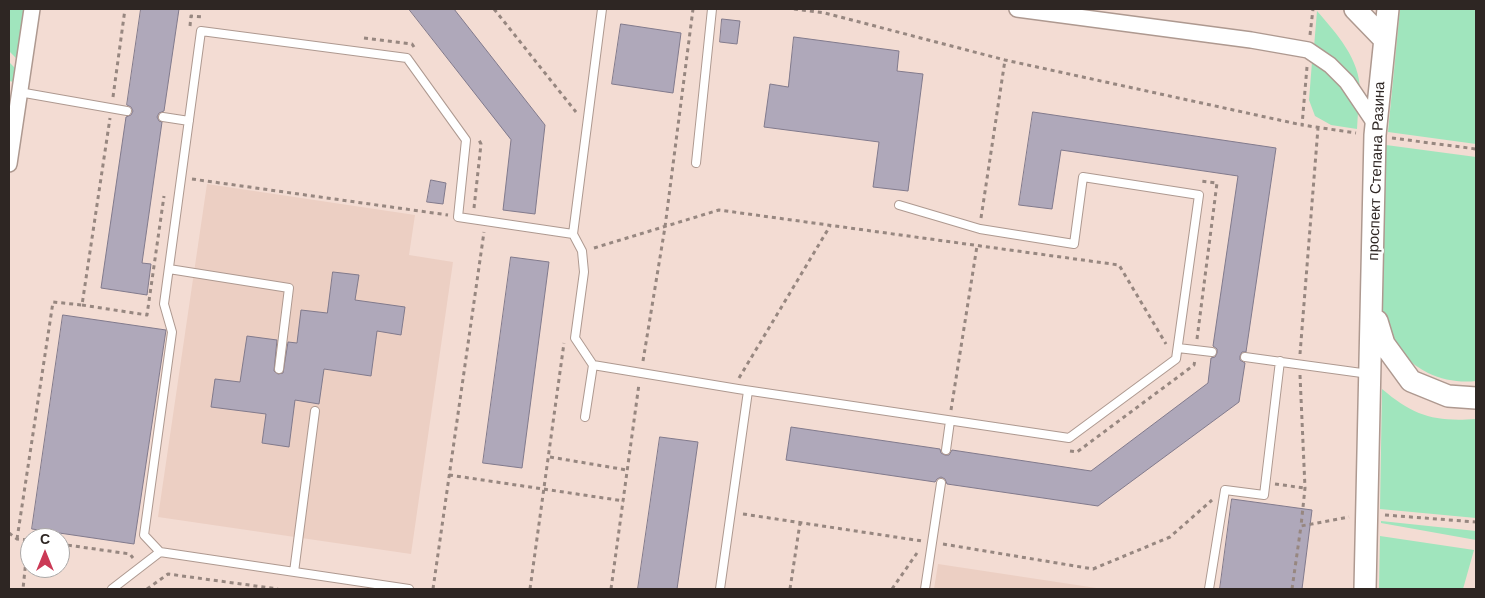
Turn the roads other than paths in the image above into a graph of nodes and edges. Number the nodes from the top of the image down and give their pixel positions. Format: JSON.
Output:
{"nodes":[{"id":1,"x":32,"y":9,"type":"edge"},
{"id":2,"x":602,"y":9,"type":"edge"},
{"id":3,"x":712,"y":9,"type":"edge"},
{"id":4,"x":1017,"y":9,"type":"edge"},
{"id":5,"x":1355,"y":9,"type":"edge"},
{"id":6,"x":1388,"y":9,"type":"edge"},
{"id":7,"x":1384,"y":39,"type":"junction"},
{"id":8,"x":19,"y":92,"type":"junction"},
{"id":9,"x":127,"y":111,"type":"dead end"},
{"id":10,"x":163,"y":117,"type":"dead end"},
{"id":11,"x":189,"y":121,"type":"junction"},
{"id":12,"x":1376,"y":125,"type":"junction"},
{"id":13,"x":696,"y":163,"type":"dead end"},
{"id":14,"x":9,"y":164,"type":"edge"},
{"id":15,"x":899,"y":205,"type":"dead end"},
{"id":16,"x":573,"y":234,"type":"junction"},
{"id":17,"x":170,"y":269,"type":"junction"},
{"id":18,"x":1372,"y":304,"type":"junction"},
{"id":19,"x":1178,"y":350,"type":"junction"},
{"id":20,"x":1212,"y":352,"type":"dead end"},
{"id":21,"x":1246,"y":357,"type":"dead end"},
{"id":22,"x":1280,"y":362,"type":"junction"},
{"id":23,"x":593,"y":365,"type":"junction"},
{"id":24,"x":279,"y":368,"type":"dead end"},
{"id":25,"x":1370,"y":374,"type":"junction"},
{"id":26,"x":748,"y":391,"type":"junction"},
{"id":27,"x":1476,"y":398,"type":"edge"},
{"id":28,"x":314,"y":411,"type":"dead end"},
{"id":29,"x":585,"y":417,"type":"dead end"},
{"id":30,"x":950,"y":421,"type":"junction"},
{"id":31,"x":946,"y":450,"type":"dead end"},
{"id":32,"x":942,"y":483,"type":"dead end"},
{"id":33,"x":160,"y":552,"type":"junction"},
{"id":34,"x":294,"y":572,"type":"junction"},
{"id":35,"x":346,"y":580,"type":"junction"},
{"id":36,"x":112,"y":589,"type":"edge"},
{"id":37,"x":345,"y":589,"type":"edge"},
{"id":38,"x":409,"y":589,"type":"edge"},
{"id":39,"x":720,"y":589,"type":"edge"},
{"id":40,"x":925,"y":589,"type":"edge"},
{"id":41,"x":1209,"y":589,"type":"edge"},
{"id":42,"x":1365,"y":589,"type":"edge"}],
"edges":[{"from":1,"to":8,"type":"street"},
{"from":2,"to":16,"type":"lane"},
{"from":3,"to":13,"type":"lane"},
{"from":4,"to":12,"type":"street"},
{"from":5,"to":7,"type":"main road"},
{"from":6,"to":7,"type":"main road","name":"проспект Степана Разина"},
{"from":7,"to":12,"type":"main road","name":"проспект Степана Разина"},
{"from":8,"to":9,"type":"lane"},
{"from":8,"to":14,"type":"street"},
{"from":10,"to":11,"type":"lane"},
{"from":11,"to":16,"type":"lane"},
{"from":11,"to":17,"type":"lane"},
{"from":12,"to":18,"type":"main road","name":"проспект Степана Разина"},
{"from":15,"to":19,"type":"lane"},
{"from":16,"to":23,"type":"lane"},
{"from":17,"to":24,"type":"lane"},
{"from":17,"to":33,"type":"lane"},
{"from":18,"to":25,"type":"main road","name":"проспект Степана Разина"},
{"from":18,"to":27,"type":"main road","name":"проспект Степана Разина"},
{"from":19,"to":20,"type":"lane"},
{"from":19,"to":30,"type":"lane"},
{"from":21,"to":22,"type":"lane"},
{"from":22,"to":25,"type":"lane"},
{"from":22,"to":41,"type":"lane"},
{"from":23,"to":26,"type":"lane"},
{"from":23,"to":29,"type":"lane"},
{"from":25,"to":42,"type":"main road","name":"проспект Степана Разина"},
{"from":26,"to":30,"type":"lane"},
{"from":26,"to":39,"type":"lane"},
{"from":28,"to":34,"type":"lane"},
{"from":30,"to":31,"type":"lane"},
{"from":32,"to":40,"type":"lane"},
{"from":33,"to":34,"type":"lane"},
{"from":33,"to":36,"type":"lane"},
{"from":34,"to":35,"type":"lane"},
{"from":35,"to":37,"type":"lane"},
{"from":35,"to":38,"type":"lane"}]}
